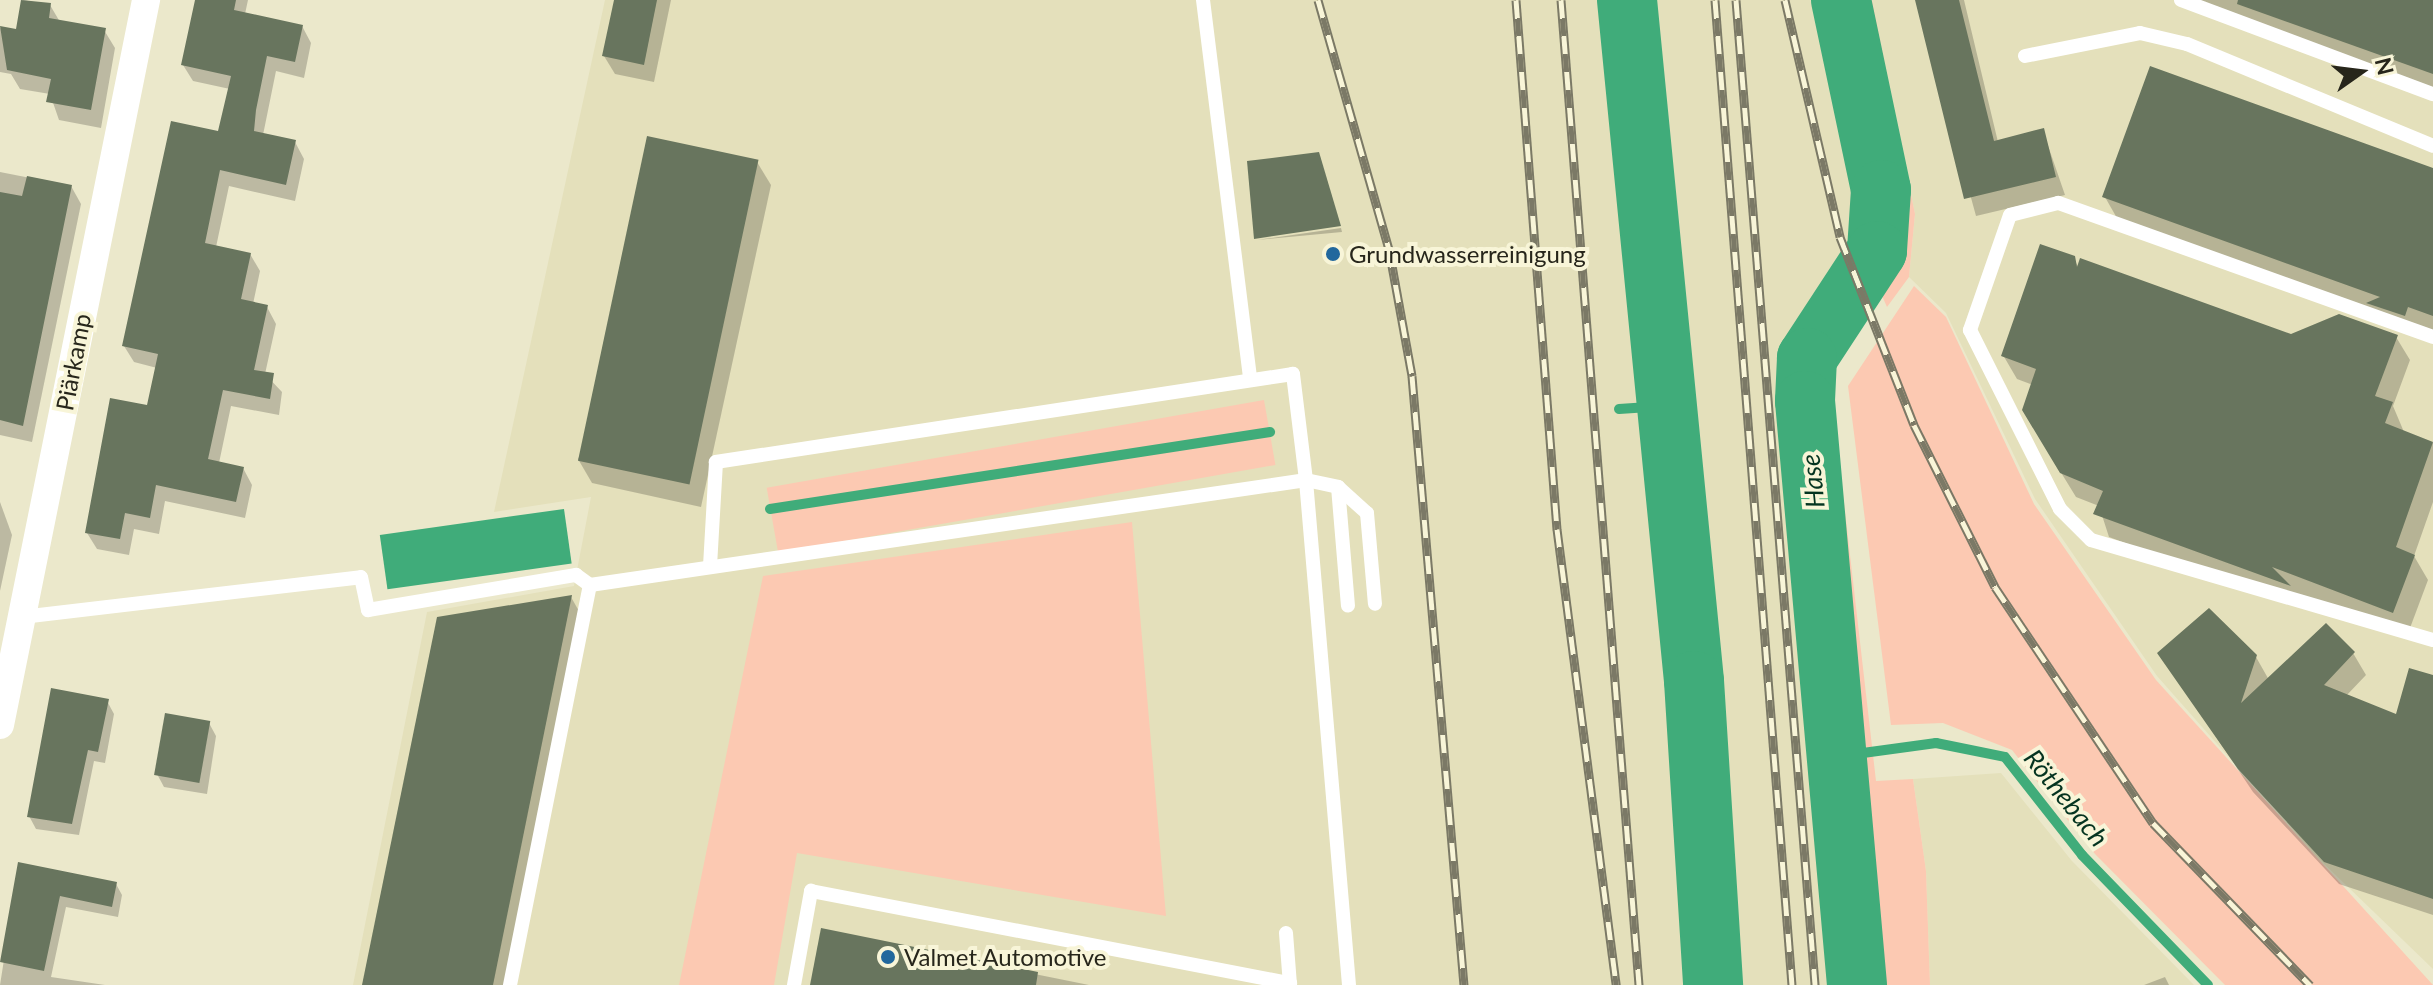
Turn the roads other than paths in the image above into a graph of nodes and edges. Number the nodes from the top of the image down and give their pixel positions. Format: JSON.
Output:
{"nodes":[{"id":1,"x":146,"y":0,"type":"edge"},
{"id":2,"x":1203,"y":0,"type":"edge"},
{"id":3,"x":2181,"y":0,"type":"edge"},
{"id":4,"x":2025,"y":56,"type":"dead end"},
{"id":5,"x":2433,"y":94,"type":"edge"},
{"id":6,"x":2433,"y":146,"type":"edge"},
{"id":7,"x":2433,"y":337,"type":"edge"},
{"id":8,"x":1250,"y":380,"type":"junction"},
{"id":9,"x":1306,"y":480,"type":"junction"},
{"id":10,"x":1338,"y":487,"type":"junction"},
{"id":11,"x":710,"y":566,"type":"junction"},
{"id":12,"x":590,"y":585,"type":"junction"},
{"id":13,"x":1375,"y":604,"type":"dead end"},
{"id":14,"x":1348,"y":606,"type":"dead end"},
{"id":15,"x":11,"y":617,"type":"edge"},
{"id":16,"x":2433,"y":640,"type":"edge"},
{"id":17,"x":0,"y":725,"type":"edge"},
{"id":18,"x":1286,"y":933,"type":"dead end"},
{"id":19,"x":1290,"y":984,"type":"edge"},
{"id":20,"x":510,"y":985,"type":"edge"},
{"id":21,"x":794,"y":985,"type":"edge"},
{"id":22,"x":1349,"y":985,"type":"edge"}],
"edges":[{"from":1,"to":15,"type":"street","name":"Piärkamp"},
{"from":2,"to":8,"type":"lane"},
{"from":3,"to":5,"type":"lane"},
{"from":4,"to":6,"type":"lane"},
{"from":7,"to":16,"type":"lane"},
{"from":8,"to":9,"type":"lane"},
{"from":8,"to":11,"type":"lane"},
{"from":9,"to":10,"type":"lane"},
{"from":9,"to":11,"type":"lane"},
{"from":9,"to":22,"type":"lane"},
{"from":10,"to":13,"type":"lane"},
{"from":10,"to":14,"type":"lane"},
{"from":11,"to":12,"type":"lane"},
{"from":12,"to":15,"type":"lane"},
{"from":12,"to":20,"type":"lane"},
{"from":15,"to":17,"type":"street","name":"Piärkamp"},
{"from":18,"to":19,"type":"lane"},
{"from":19,"to":21,"type":"lane"}]}
